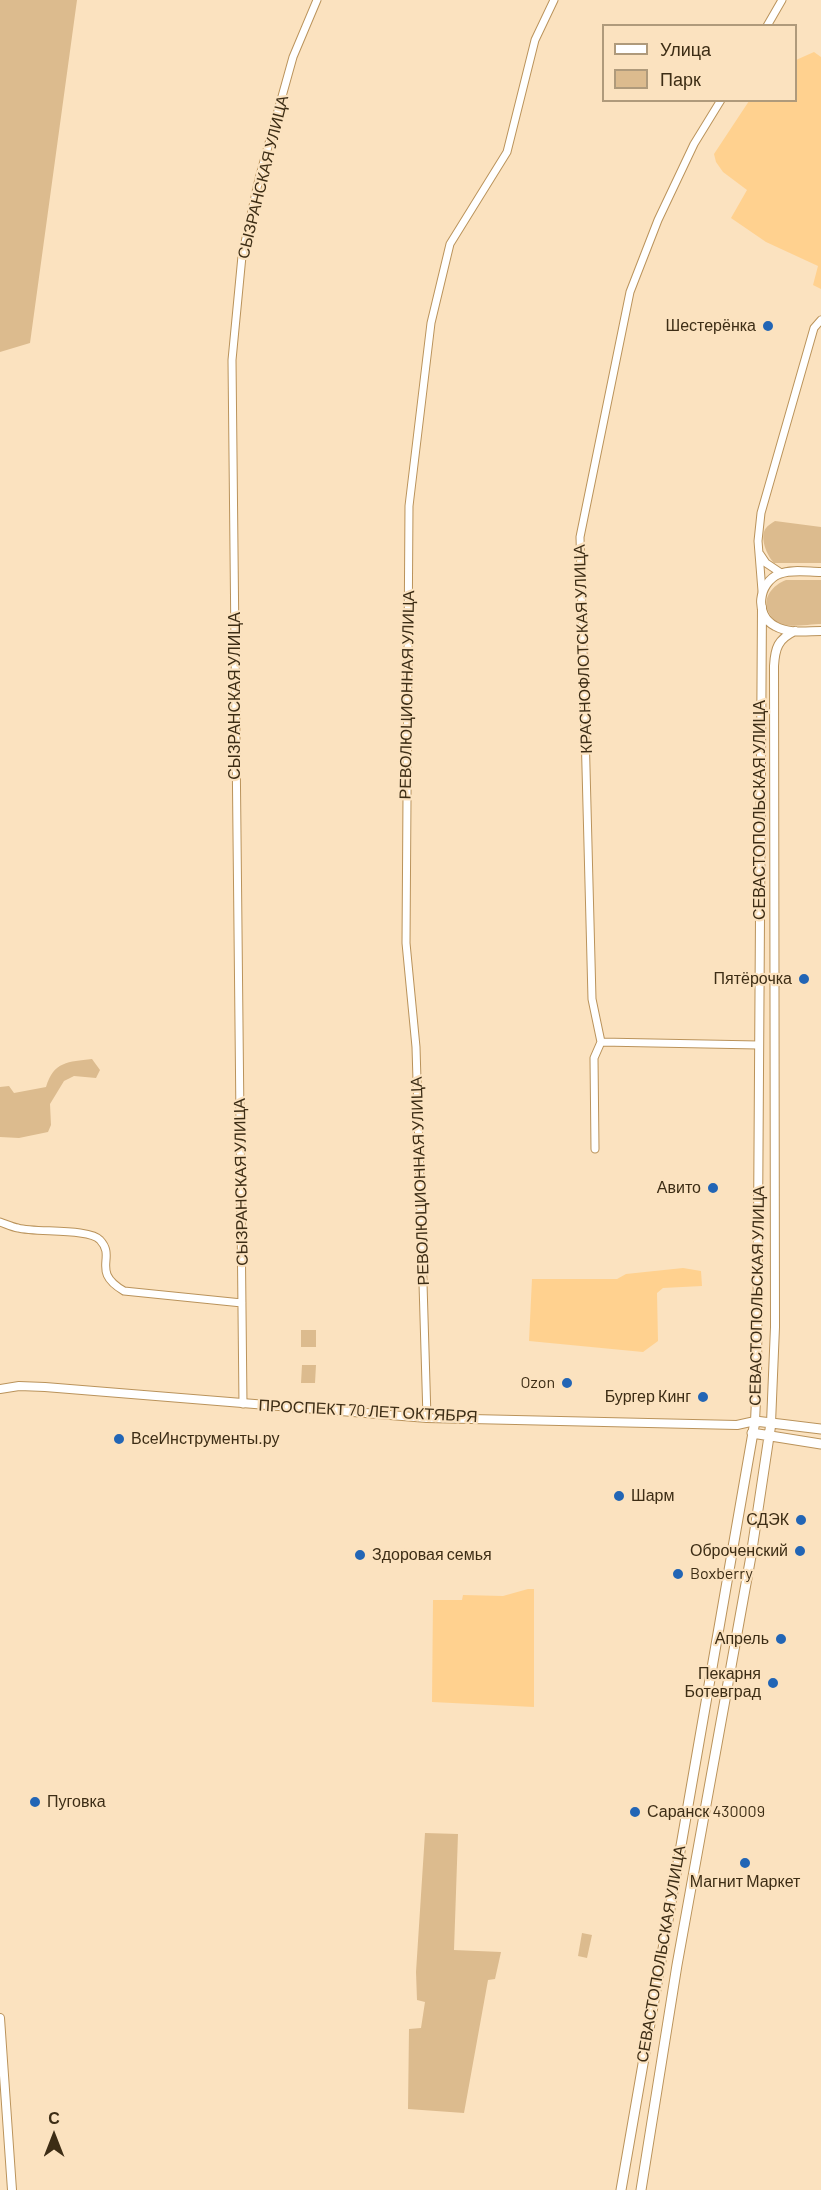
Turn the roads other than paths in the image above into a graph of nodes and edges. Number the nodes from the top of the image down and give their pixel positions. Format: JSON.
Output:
{"nodes":[{"id":1,"x":317,"y":0,"type":"edge"},
{"id":2,"x":554,"y":0,"type":"edge"},
{"id":3,"x":782,"y":0,"type":"edge"},
{"id":4,"x":768,"y":24,"type":"edge"},
{"id":5,"x":720,"y":102,"type":"edge"},
{"id":6,"x":821,"y":320,"type":"edge"},
{"id":7,"x":759,"y":552,"type":"junction"},
{"id":8,"x":821,"y":572,"type":"edge"},
{"id":9,"x":782,"y":573,"type":"junction"},
{"id":10,"x":762,"y":591,"type":"junction"},
{"id":11,"x":762,"y":607,"type":"junction"},
{"id":12,"x":821,"y":631,"type":"edge"},
{"id":13,"x":795,"y":632,"type":"junction"},
{"id":14,"x":601,"y":1042,"type":"junction"},
{"id":15,"x":758,"y":1045,"type":"junction"},
{"id":16,"x":774,"y":1045,"type":"junction"},
{"id":17,"x":594,"y":1149,"type":"dead end"},
{"id":18,"x":0,"y":1222,"type":"edge"},
{"id":19,"x":758,"y":1224,"type":"junction"},
{"id":20,"x":774,"y":1224,"type":"junction"},
{"id":21,"x":758,"y":1267,"type":"junction"},
{"id":22,"x":774,"y":1267,"type":"junction"},
{"id":23,"x":242,"y":1303,"type":"junction"},
{"id":24,"x":0,"y":1389,"type":"edge"},
{"id":25,"x":243,"y":1404,"type":"junction"},
{"id":26,"x":428,"y":1418,"type":"junction"},
{"id":27,"x":755,"y":1421,"type":"junction"},
{"id":28,"x":771,"y":1423,"type":"junction"},
{"id":29,"x":737,"y":1425,"type":"junction"},
{"id":30,"x":821,"y":1430,"type":"edge"},
{"id":31,"x":752,"y":1433,"type":"junction"},
{"id":32,"x":769,"y":1436,"type":"junction"},
{"id":33,"x":821,"y":1444,"type":"edge"},
{"id":34,"x":0,"y":2018,"type":"edge"},
{"id":35,"x":12,"y":2190,"type":"edge"},
{"id":36,"x":621,"y":2190,"type":"edge"},
{"id":37,"x":641,"y":2190,"type":"edge"}],
"edges":[{"from":1,"to":23,"type":"street","name":"СЫЗРАНСКАЯ УЛИЦА"},
{"from":2,"to":26,"type":"street","name":"РЕВОЛЮЦИОННАЯ УЛИЦА"},
{"from":3,"to":4,"type":"street"},
{"from":5,"to":14,"type":"street","name":"КРАСНОФЛОТСКАЯ УЛИЦА"},
{"from":6,"to":7,"type":"street"},
{"from":7,"to":9,"type":"street"},
{"from":7,"to":10,"type":"street"},
{"from":8,"to":9,"type":"street"},
{"from":9,"to":10,"type":"street"},
{"from":10,"to":11,"type":"street","name":"СЕВАСТОПОЛЬСКАЯ УЛИЦА"},
{"from":11,"to":13,"type":"street"},
{"from":11,"to":15,"type":"street","name":"СЕВАСТОПОЛЬСКАЯ УЛИЦА"},
{"from":12,"to":13,"type":"street"},
{"from":13,"to":16,"type":"street","name":"СЕВАСТОПОЛЬСКАЯ УЛИЦА"},
{"from":14,"to":15,"type":"street"},
{"from":14,"to":17,"type":"street","name":"КРАСНОФЛОТСКАЯ УЛИЦА"},
{"from":15,"to":16,"type":"street"},
{"from":15,"to":19,"type":"street","name":"СЕВАСТОПОЛЬСКАЯ УЛИЦА"},
{"from":16,"to":20,"type":"street","name":"СЕВАСТОПОЛЬСКАЯ УЛИЦА"},
{"from":18,"to":23,"type":"street"},
{"from":19,"to":20,"type":"street"},
{"from":19,"to":21,"type":"street","name":"СЕВАСТОПОЛЬСКАЯ УЛИЦА"},
{"from":20,"to":22,"type":"street","name":"СЕВАСТОПОЛЬСКАЯ УЛИЦА"},
{"from":21,"to":22,"type":"street"},
{"from":21,"to":27,"type":"street","name":"СЕВАСТОПОЛЬСКАЯ УЛИЦА"},
{"from":22,"to":28,"type":"street","name":"СЕВАСТОПОЛЬСКАЯ УЛИЦА"},
{"from":23,"to":25,"type":"street","name":"СЫЗРАНСКАЯ УЛИЦА"},
{"from":24,"to":25,"type":"street","name":"ПРОСПЕКТ 70 ЛЕТ ОКТЯБРЯ"},
{"from":25,"to":26,"type":"street","name":"ПРОСПЕКТ 70 ЛЕТ ОКТЯБРЯ"},
{"from":26,"to":29,"type":"street","name":"ПРОСПЕКТ 70 ЛЕТ ОКТЯБРЯ"},
{"from":27,"to":28,"type":"main road","name":"ПРОСПЕКТ 70 ЛЕТ ОКТЯБРЯ"},
{"from":27,"to":29,"type":"street","name":"ПРОСПЕКТ 70 ЛЕТ ОКТЯБРЯ"},
{"from":27,"to":31,"type":"main road","name":"СЕВАСТОПОЛЬСКАЯ УЛИЦА"},
{"from":28,"to":30,"type":"main road","name":"ПРОСПЕКТ 70 ЛЕТ ОКТЯБРЯ"},
{"from":28,"to":32,"type":"main road","name":"СЕВАСТОПОЛЬСКАЯ УЛИЦА"},
{"from":29,"to":31,"type":"street","name":"ПРОСПЕКТ 70 ЛЕТ ОКТЯБРЯ"},
{"from":31,"to":32,"type":"main road","name":"ПРОСПЕКТ 70 ЛЕТ ОКТЯБРЯ"},
{"from":31,"to":36,"type":"main road","name":"СЕВАСТОПОЛЬСКАЯ УЛИЦА"},
{"from":32,"to":33,"type":"main road","name":"ПРОСПЕКТ 70 ЛЕТ ОКТЯБРЯ"},
{"from":32,"to":37,"type":"main road","name":"СЕВАСТОПОЛЬСКАЯ УЛИЦА"},
{"from":34,"to":35,"type":"street"}]}
